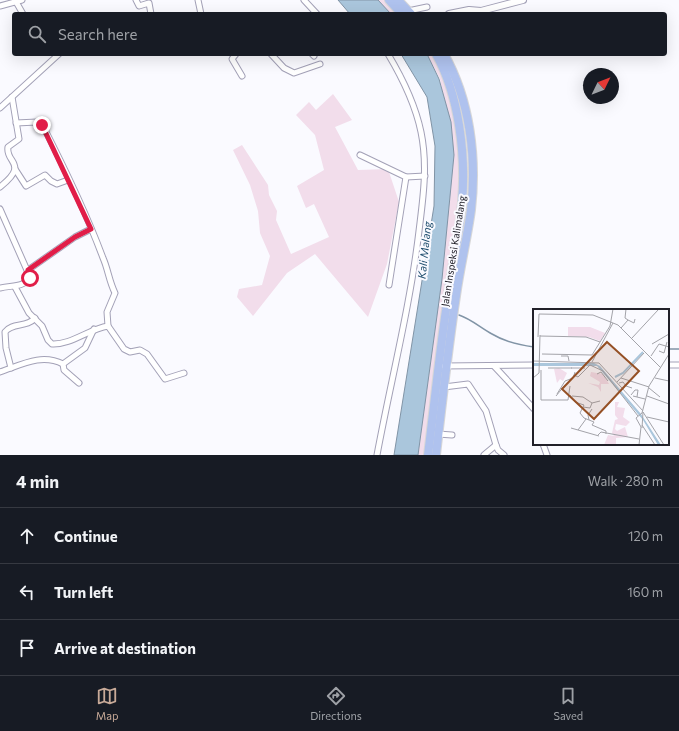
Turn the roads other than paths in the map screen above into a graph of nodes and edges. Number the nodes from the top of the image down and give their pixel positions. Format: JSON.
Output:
{"nodes":[{"id":1,"x":22,"y":0,"type":"edge"},
{"id":2,"x":136,"y":0,"type":"edge"},
{"id":3,"x":198,"y":0,"type":"edge"},
{"id":4,"x":304,"y":0,"type":"edge"},
{"id":5,"x":389,"y":0,"type":"edge"},
{"id":6,"x":398,"y":0,"type":"edge"},
{"id":7,"x":523,"y":0,"type":"edge"},
{"id":8,"x":15,"y":1,"type":"edge"},
{"id":9,"x":0,"y":6,"type":"edge"},
{"id":10,"x":427,"y":7,"type":"dead end"},
{"id":11,"x":22,"y":12,"type":"edge"},
{"id":12,"x":151,"y":12,"type":"edge"},
{"id":13,"x":201,"y":12,"type":"edge"},
{"id":14,"x":315,"y":12,"type":"edge"},
{"id":15,"x":406,"y":12,"type":"edge"},
{"id":16,"x":406,"y":12,"type":"edge"},
{"id":17,"x":410,"y":12,"type":"edge"},
{"id":18,"x":459,"y":12,"type":"edge"},
{"id":19,"x":479,"y":12,"type":"edge"},
{"id":20,"x":57,"y":56,"type":"edge"},
{"id":21,"x":234,"y":56,"type":"edge"},
{"id":22,"x":273,"y":56,"type":"edge"},
{"id":23,"x":389,"y":56,"type":"edge"},
{"id":24,"x":437,"y":56,"type":"edge"},
{"id":25,"x":445,"y":56,"type":"edge"},
{"id":26,"x":320,"y":64,"type":"dead end"},
{"id":27,"x":242,"y":76,"type":"dead end"},
{"id":28,"x":12,"y":97,"type":"junction"},
{"id":29,"x":0,"y":108,"type":"edge"},
{"id":30,"x":16,"y":123,"type":"junction"},
{"id":31,"x":360,"y":155,"type":"dead end"},
{"id":32,"x":15,"y":169,"type":"junction"},
{"id":33,"x":425,"y":176,"type":"junction"},
{"id":34,"x":406,"y":177,"type":"junction"},
{"id":35,"x":68,"y":180,"type":"junction"},
{"id":36,"x":0,"y":187,"type":"edge"},
{"id":37,"x":462,"y":191,"type":"junction"},
{"id":38,"x":472,"y":192,"type":"junction"},
{"id":39,"x":0,"y":209,"type":"edge"},
{"id":40,"x":91,"y":229,"type":"junction"},
{"id":41,"x":28,"y":270,"type":"junction"},
{"id":42,"x":389,"y":285,"type":"dead end"},
{"id":43,"x":15,"y":287,"type":"junction"},
{"id":44,"x":0,"y":288,"type":"edge"},
{"id":45,"x":35,"y":318,"type":"junction"},
{"id":46,"x":108,"y":326,"type":"junction"},
{"id":47,"x":94,"y":329,"type":"junction"},
{"id":48,"x":63,"y":364,"type":"junction"},
{"id":49,"x":533,"y":365,"type":"edge"},
{"id":50,"x":443,"y":366,"type":"junction"},
{"id":51,"x":494,"y":366,"type":"junction"},
{"id":52,"x":11,"y":368,"type":"junction"},
{"id":53,"x":0,"y":372,"type":"edge"},
{"id":54,"x":184,"y":373,"type":"dead end"},
{"id":55,"x":78,"y":383,"type":"dead end"},
{"id":56,"x":444,"y":387,"type":"junction"},
{"id":57,"x":533,"y":408,"type":"edge"},
{"id":58,"x":436,"y":418,"type":"junction"},
{"id":59,"x":438,"y":434,"type":"junction"},
{"id":60,"x":452,"y":435,"type":"dead end"},
{"id":61,"x":496,"y":444,"type":"junction"},
{"id":62,"x":544,"y":445,"type":"edge"},
{"id":63,"x":377,"y":455,"type":"edge"},
{"id":64,"x":428,"y":455,"type":"edge"},
{"id":65,"x":436,"y":455,"type":"edge"},
{"id":66,"x":484,"y":455,"type":"edge"},
{"id":67,"x":504,"y":455,"type":"edge"},
{"id":68,"x":547,"y":455,"type":"edge"}],
"edges":[{"from":1,"to":8,"type":"street"},
{"from":2,"to":12,"type":"street"},
{"from":3,"to":13,"type":"street"},
{"from":4,"to":14,"type":"street"},
{"from":5,"to":15,"type":"main road"},
{"from":6,"to":16,"type":"main road"},
{"from":7,"to":19,"type":"street"},
{"from":8,"to":9,"type":"street"},
{"from":8,"to":11,"type":"street"},
{"from":10,"to":17,"type":"street"},
{"from":18,"to":19,"type":"street"},
{"from":20,"to":28,"type":"street"},
{"from":21,"to":27,"type":"street"},
{"from":22,"to":26,"type":"street"},
{"from":23,"to":33,"type":"street"},
{"from":24,"to":37,"type":"main road","name":"Jalan Inspeksi Kalimalang"},
{"from":25,"to":38,"type":"main road","name":"Jalan Inspeksi Kalimalang"},
{"from":28,"to":29,"type":"street"},
{"from":28,"to":30,"type":"street"},
{"from":30,"to":32,"type":"street"},
{"from":30,"to":35,"type":"street"},
{"from":31,"to":34,"type":"street"},
{"from":32,"to":35,"type":"street"},
{"from":32,"to":36,"type":"street"},
{"from":33,"to":34,"type":"street"},
{"from":33,"to":63,"type":"street"},
{"from":34,"to":42,"type":"street"},
{"from":35,"to":40,"type":"street"},
{"from":37,"to":38,"type":"main road"},
{"from":37,"to":50,"type":"main road","name":"Jalan Inspeksi Kalimalang"},
{"from":38,"to":50,"type":"main road","name":"Jalan Inspeksi Kalimalang"},
{"from":39,"to":41,"type":"street"},
{"from":40,"to":41,"type":"street"},
{"from":40,"to":46,"type":"street"},
{"from":41,"to":43,"type":"street"},
{"from":43,"to":44,"type":"street"},
{"from":43,"to":45,"type":"street"},
{"from":45,"to":47,"type":"street"},
{"from":45,"to":52,"type":"street"},
{"from":46,"to":47,"type":"street"},
{"from":46,"to":54,"type":"street"},
{"from":47,"to":48,"type":"street"},
{"from":48,"to":52,"type":"street"},
{"from":48,"to":55,"type":"street"},
{"from":49,"to":51,"type":"street"},
{"from":50,"to":51,"type":"street"},
{"from":50,"to":56,"type":"main road","name":"Jalan Inspeksi Kalimalang"},
{"from":50,"to":58,"type":"main road","name":"Jalan Inspeksi Kalimalang"},
{"from":51,"to":57,"type":"street"},
{"from":52,"to":53,"type":"street"},
{"from":56,"to":58,"type":"main road","name":"Jalan Inspeksi Kalimalang"},
{"from":56,"to":61,"type":"street"},
{"from":58,"to":59,"type":"main road","name":"Jalan Inspeksi Kalimalang"},
{"from":58,"to":64,"type":"main road","name":"Jalan Inspeksi Kalimalang"},
{"from":59,"to":60,"type":"street"},
{"from":59,"to":65,"type":"main road","name":"Jalan Inspeksi Kalimalang"},
{"from":61,"to":66,"type":"street"},
{"from":61,"to":67,"type":"street"},
{"from":62,"to":68,"type":"street"}]}
